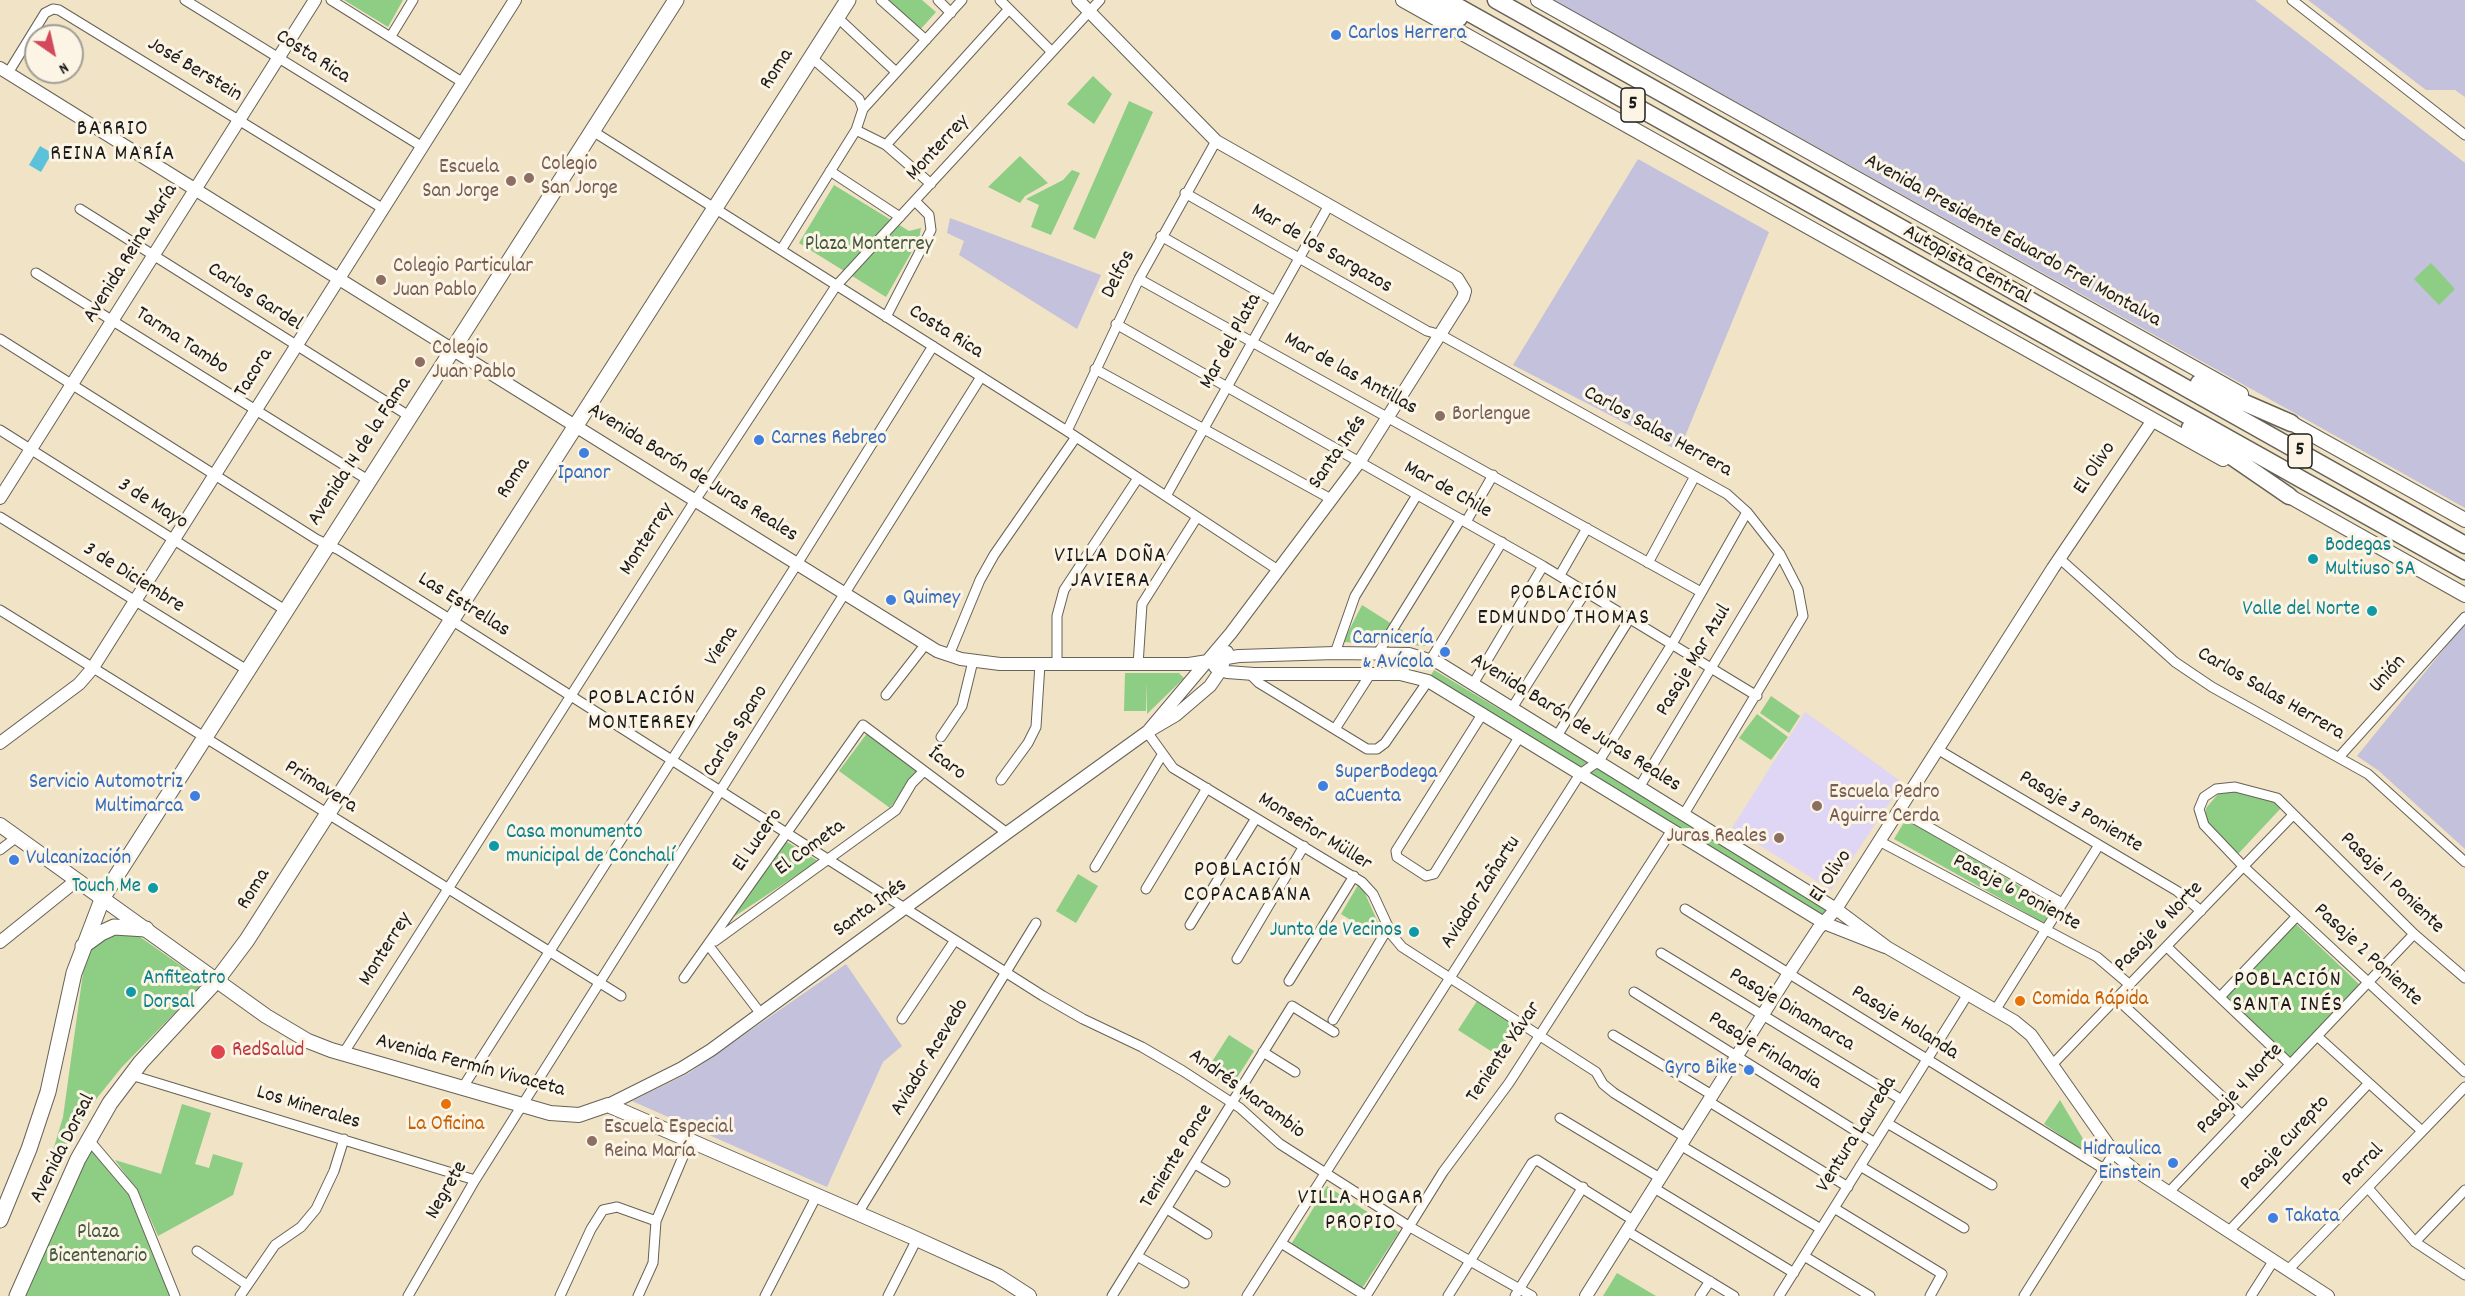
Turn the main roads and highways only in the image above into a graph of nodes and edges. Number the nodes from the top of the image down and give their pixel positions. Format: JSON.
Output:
{"nodes":[{"id":1,"x":676,"y":0,"type":"edge"},
{"id":2,"x":848,"y":0,"type":"edge"},
{"id":3,"x":1403,"y":0,"type":"edge"},
{"id":4,"x":1419,"y":0,"type":"edge"},
{"id":5,"x":1446,"y":0,"type":"edge"},
{"id":6,"x":1496,"y":0,"type":"edge"},
{"id":7,"x":1505,"y":0,"type":"edge"},
{"id":8,"x":1539,"y":0,"type":"edge"},
{"id":9,"x":1538,"y":23,"type":"junction"},
{"id":10,"x":1524,"y":44,"type":"junction"},
{"id":11,"x":2134,"y":357,"type":"junction"},
{"id":12,"x":2118,"y":377,"type":"junction"},
{"id":13,"x":2291,"y":423,"type":"junction"},
{"id":14,"x":2289,"y":496,"type":"junction"},
{"id":15,"x":2465,"y":520,"type":"edge"},
{"id":16,"x":2465,"y":545,"type":"edge"},
{"id":17,"x":2465,"y":571,"type":"edge"},
{"id":18,"x":2465,"y":595,"type":"edge"},
{"id":19,"x":0,"y":825,"type":"edge"},
{"id":20,"x":103,"y":897,"type":"junction"},
{"id":21,"x":146,"y":929,"type":"junction"},
{"id":22,"x":82,"y":946,"type":"junction"},
{"id":23,"x":217,"y":980,"type":"junction"},
{"id":24,"x":0,"y":1220,"type":"edge"},
{"id":25,"x":17,"y":1296,"type":"edge"},
{"id":26,"x":1029,"y":1296,"type":"edge"}],
"edges":[{"from":1,"to":20,"type":"main road","name":"Avenida 14 de la Fama"},
{"from":2,"to":23,"type":"main road","name":"Roma"},
{"from":3,"to":14,"type":"main road"},
{"from":4,"to":10,"type":"highway"},
{"from":5,"to":10,"type":"highway","name":"Autopista Central","number":"5"},
{"from":6,"to":9,"type":"highway","name":"Autopista Central","number":"5"},
{"from":7,"to":9,"type":"highway"},
{"from":8,"to":13,"type":"main road","name":"Avenida Presidente Eduardo Frei Montalva"},
{"from":9,"to":11,"type":"highway","name":"Autopista Central","number":"5"},
{"from":10,"to":12,"type":"highway","name":"Autopista Central","number":"5"},
{"from":11,"to":13,"type":"highway"},
{"from":11,"to":16,"type":"highway","name":"Autopista Central","number":"5"},
{"from":12,"to":14,"type":"highway"},
{"from":12,"to":17,"type":"highway","name":"Autopista Central","number":"5"},
{"from":13,"to":15,"type":"main road","name":"Avenida Presidente Eduardo Frei Montalva"},
{"from":14,"to":18,"type":"main road"},
{"from":19,"to":20,"type":"main road","name":"Avenida Fermín Vivaceta"},
{"from":20,"to":21,"type":"main road","name":"Avenida Fermín Vivaceta"},
{"from":20,"to":22,"type":"main road","name":"Avenida Dorsal"},
{"from":21,"to":22,"type":"main road"},
{"from":21,"to":23,"type":"main road","name":"Avenida Fermín Vivaceta"},
{"from":22,"to":24,"type":"main road","name":"Avenida Dorsal"},
{"from":23,"to":25,"type":"main road","name":"Avenida Dorsal"},
{"from":23,"to":26,"type":"main road","name":"Avenida Fermín Vivaceta"}]}
